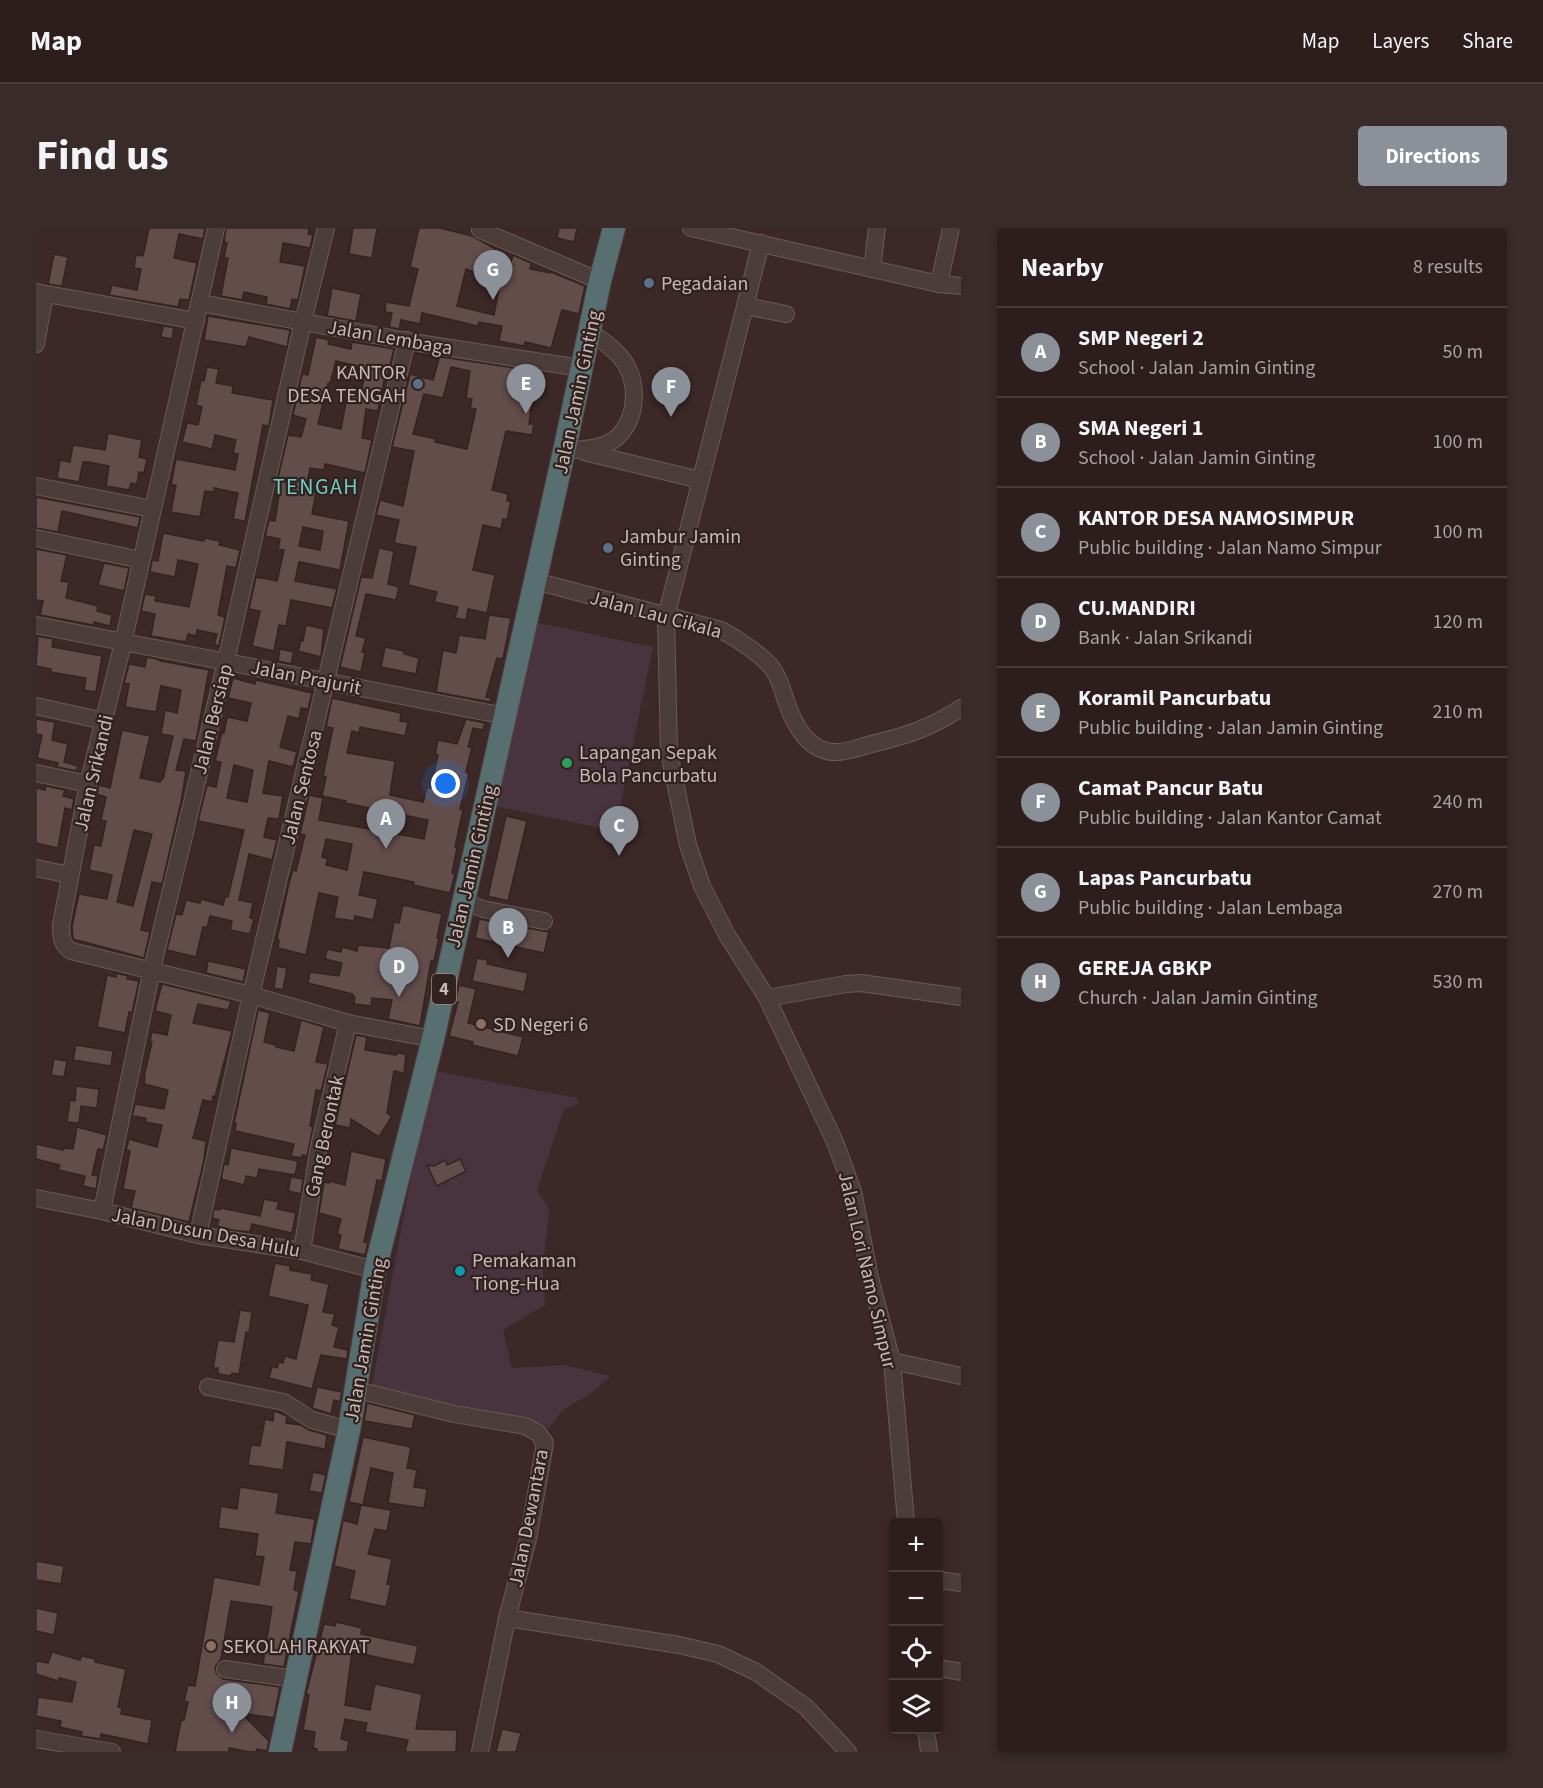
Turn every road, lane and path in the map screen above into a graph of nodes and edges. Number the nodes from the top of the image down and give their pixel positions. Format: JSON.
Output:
{"nodes":[{"id":1,"x":216,"y":228,"type":"edge"},
{"id":2,"x":326,"y":228,"type":"edge"},
{"id":3,"x":614,"y":228,"type":"edge"},
{"id":4,"x":691,"y":228,"type":"edge"},
{"id":5,"x":877,"y":228,"type":"edge"},
{"id":6,"x":951,"y":228,"type":"edge"},
{"id":7,"x":480,"y":230,"type":"dead end"},
{"id":8,"x":738,"y":232,"type":"edge"},
{"id":9,"x":761,"y":243,"type":"junction"},
{"id":10,"x":872,"y":269,"type":"junction"},
{"id":11,"x":600,"y":281,"type":"junction"},
{"id":12,"x":939,"y":284,"type":"junction"},
{"id":13,"x":961,"y":286,"type":"edge"},
{"id":14,"x":41,"y":293,"type":"edge"},
{"id":15,"x":200,"y":303,"type":"junction"},
{"id":16,"x":745,"y":306,"type":"junction"},
{"id":17,"x":786,"y":314,"type":"dead end"},
{"id":18,"x":196,"y":321,"type":"junction"},
{"id":19,"x":303,"y":322,"type":"junction"},
{"id":20,"x":590,"y":331,"type":"junction"},
{"id":21,"x":407,"y":340,"type":"junction"},
{"id":22,"x":36,"y":344,"type":"edge"},
{"id":23,"x":581,"y":368,"type":"junction"},
{"id":24,"x":569,"y":448,"type":"junction"},
{"id":25,"x":700,"y":480,"type":"junction"},
{"id":26,"x":36,"y":486,"type":"edge"},
{"id":27,"x":152,"y":509,"type":"junction"},
{"id":28,"x":36,"y":538,"type":"edge"},
{"id":29,"x":141,"y":560,"type":"junction"},
{"id":30,"x":535,"y":581,"type":"junction"},
{"id":31,"x":666,"y":617,"type":"junction"},
{"id":32,"x":36,"y":625,"type":"edge"},
{"id":33,"x":123,"y":643,"type":"junction"},
{"id":34,"x":226,"y":662,"type":"junction"},
{"id":35,"x":327,"y":682,"type":"junction"},
{"id":36,"x":36,"y":706,"type":"edge"},
{"id":37,"x":961,"y":708,"type":"edge"},
{"id":38,"x":505,"y":716,"type":"junction"},
{"id":39,"x":104,"y":721,"type":"junction"},
{"id":40,"x":36,"y":773,"type":"edge"},
{"id":41,"x":88,"y":784,"type":"junction"},
{"id":42,"x":36,"y":868,"type":"edge"},
{"id":43,"x":70,"y":875,"type":"junction"},
{"id":44,"x":464,"y":901,"type":"junction"},
{"id":45,"x":543,"y":921,"type":"dead end"},
{"id":46,"x":152,"y":969,"type":"junction"},
{"id":47,"x":251,"y":995,"type":"junction"},
{"id":48,"x":961,"y":997,"type":"edge"},
{"id":49,"x":767,"y":998,"type":"junction"},
{"id":50,"x":348,"y":1023,"type":"junction"},
{"id":51,"x":433,"y":1039,"type":"junction"},
{"id":52,"x":36,"y":1198,"type":"edge"},
{"id":53,"x":102,"y":1211,"type":"junction"},
{"id":54,"x":198,"y":1235,"type":"junction"},
{"id":55,"x":302,"y":1251,"type":"junction"},
{"id":56,"x":375,"y":1270,"type":"junction"},
{"id":57,"x":892,"y":1361,"type":"junction"},
{"id":58,"x":961,"y":1376,"type":"edge"},
{"id":59,"x":208,"y":1388,"type":"dead end"},
{"id":60,"x":357,"y":1390,"type":"junction"},
{"id":61,"x":349,"y":1430,"type":"junction"},
{"id":62,"x":906,"y":1518,"type":"edge"},
{"id":63,"x":943,"y":1581,"type":"edge"},
{"id":64,"x":961,"y":1583,"type":"edge"},
{"id":65,"x":507,"y":1618,"type":"junction"},
{"id":66,"x":225,"y":1669,"type":"dead end"},
{"id":67,"x":943,"y":1669,"type":"edge"},
{"id":68,"x":961,"y":1672,"type":"edge"},
{"id":69,"x":296,"y":1679,"type":"junction"},
{"id":70,"x":927,"y":1734,"type":"edge"},
{"id":71,"x":36,"y":1739,"type":"edge"},
{"id":72,"x":112,"y":1752,"type":"edge"},
{"id":73,"x":280,"y":1752,"type":"edge"},
{"id":74,"x":480,"y":1752,"type":"edge"},
{"id":75,"x":848,"y":1752,"type":"edge"},
{"id":76,"x":929,"y":1752,"type":"edge"}],
"edges":[{"from":1,"to":15,"type":"street","name":"Jalan Srikandi"},
{"from":2,"to":19,"type":"street","name":"Jalan Bersiap"},
{"from":3,"to":11,"type":"highway","name":"Jalan Jamin Ginting","number":"4"},
{"from":4,"to":8,"type":"street"},
{"from":5,"to":10,"type":"street"},
{"from":6,"to":12,"type":"street"},
{"from":7,"to":11,"type":"street"},
{"from":8,"to":9,"type":"street"},
{"from":9,"to":10,"type":"street"},
{"from":9,"to":16,"type":"street","name":"Jalan Lori Namo Simpur"},
{"from":10,"to":12,"type":"street"},
{"from":11,"to":20,"type":"highway","name":"Jalan Jamin Ginting","number":"4"},
{"from":12,"to":13,"type":"street"},
{"from":14,"to":18,"type":"street"},
{"from":14,"to":22,"type":"street"},
{"from":15,"to":18,"type":"street","name":"Jalan Srikandi"},
{"from":15,"to":19,"type":"street","name":"Jalan Lembaga"},
{"from":16,"to":17,"type":"street"},
{"from":16,"to":25,"type":"street","name":"Jalan Lori Namo Simpur"},
{"from":18,"to":27,"type":"street","name":"Jalan Srikandi"},
{"from":19,"to":21,"type":"street","name":"Jalan Lembaga"},
{"from":19,"to":34,"type":"street","name":"Jalan Bersiap"},
{"from":20,"to":23,"type":"highway","name":"Jalan Jamin Ginting","number":"4"},
{"from":20,"to":24,"type":"street"},
{"from":21,"to":23,"type":"street","name":"Jalan Lembaga"},
{"from":21,"to":35,"type":"street","name":"Jalan Sentosa"},
{"from":23,"to":24,"type":"highway","name":"Jalan Jamin Ginting","number":"4"},
{"from":24,"to":25,"type":"street"},
{"from":24,"to":30,"type":"highway","name":"Jalan Jamin Ginting","number":"4"},
{"from":25,"to":31,"type":"street","name":"Jalan Lori Namo Simpur"},
{"from":26,"to":27,"type":"street"},
{"from":27,"to":29,"type":"street","name":"Jalan Srikandi"},
{"from":28,"to":29,"type":"street"},
{"from":29,"to":33,"type":"street","name":"Jalan Srikandi"},
{"from":30,"to":31,"type":"street","name":"Jalan Lau Cikala"},
{"from":30,"to":38,"type":"highway","name":"Jalan Jamin Ginting","number":"4"},
{"from":31,"to":37,"type":"street","name":"Jalan Lau Cikala"},
{"from":31,"to":49,"type":"street","name":"Jalan Lori Namo Simpur"},
{"from":32,"to":33,"type":"street","name":"Jalan Prajurit"},
{"from":33,"to":34,"type":"street","name":"Jalan Prajurit"},
{"from":33,"to":39,"type":"street","name":"Jalan Srikandi"},
{"from":34,"to":35,"type":"street","name":"Jalan Prajurit"},
{"from":34,"to":46,"type":"street","name":"Jalan Bersiap"},
{"from":35,"to":38,"type":"street","name":"Jalan Prajurit"},
{"from":35,"to":47,"type":"street","name":"Jalan Sentosa"},
{"from":36,"to":39,"type":"street"},
{"from":38,"to":44,"type":"highway","name":"Jalan Jamin Ginting","number":"4"},
{"from":39,"to":41,"type":"street","name":"Jalan Srikandi"},
{"from":40,"to":41,"type":"street"},
{"from":41,"to":43,"type":"street","name":"Jalan Srikandi"},
{"from":42,"to":43,"type":"street"},
{"from":43,"to":46,"type":"street","name":"Jalan Srikandi"},
{"from":44,"to":45,"type":"street"},
{"from":44,"to":51,"type":"highway","name":"Jalan Jamin Ginting","number":"4"},
{"from":46,"to":47,"type":"street","name":"Jalan Srikandi"},
{"from":46,"to":53,"type":"street","name":"Jalan Bersiap"},
{"from":47,"to":50,"type":"street","name":"Jalan Srikandi"},
{"from":47,"to":54,"type":"street","name":"Jalan Sentosa"},
{"from":48,"to":49,"type":"street"},
{"from":49,"to":57,"type":"street","name":"Jalan Lori Namo Simpur"},
{"from":50,"to":51,"type":"street","name":"Jalan Srikandi"},
{"from":50,"to":55,"type":"street","name":"Gang Berontak"},
{"from":51,"to":56,"type":"highway","name":"Jalan Jamin Ginting","number":"4"},
{"from":52,"to":53,"type":"street","name":"Jalan Dusun Desa Hulu"},
{"from":53,"to":54,"type":"street","name":"Jalan Dusun Desa Hulu"},
{"from":54,"to":55,"type":"street","name":"Jalan Dusun Desa Hulu"},
{"from":55,"to":56,"type":"street","name":"Jalan Dusun Desa Hulu"},
{"from":56,"to":60,"type":"highway","name":"Jalan Jamin Ginting","number":"4"},
{"from":57,"to":58,"type":"street"},
{"from":57,"to":62,"type":"street","name":"Jalan Lori Namo Simpur"},
{"from":59,"to":61,"type":"street"},
{"from":60,"to":61,"type":"highway","name":"Jalan Jamin Ginting","number":"4"},
{"from":60,"to":65,"type":"street","name":"Jalan Dewantara"},
{"from":61,"to":69,"type":"highway","name":"Jalan Jamin Ginting","number":"4"},
{"from":63,"to":64,"type":"street"},
{"from":65,"to":74,"type":"street","name":"Jalan Dewantara"},
{"from":65,"to":75,"type":"street"},
{"from":66,"to":69,"type":"street"},
{"from":67,"to":68,"type":"street"},
{"from":69,"to":73,"type":"highway","name":"Jalan Jamin Ginting","number":"4"},
{"from":70,"to":76,"type":"street"},
{"from":71,"to":72,"type":"street"}]}
